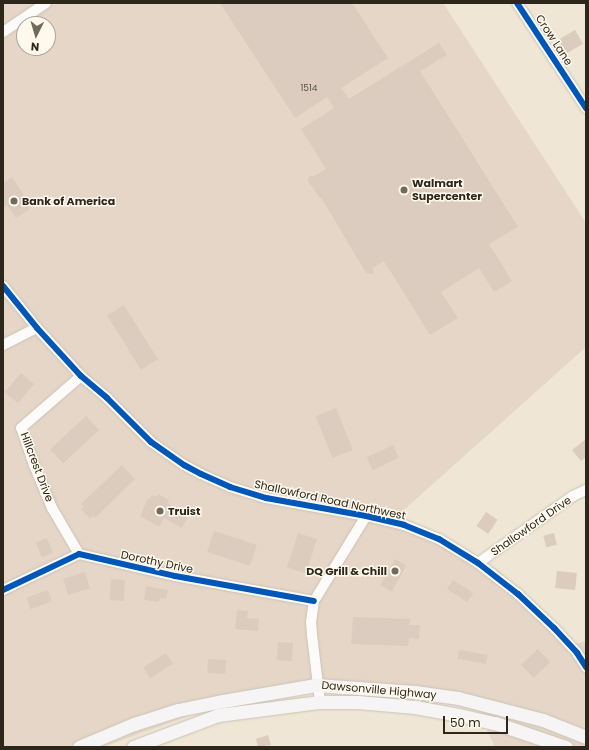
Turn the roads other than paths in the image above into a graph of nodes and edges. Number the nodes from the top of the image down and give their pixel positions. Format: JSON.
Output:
{"nodes":[{"id":1,"x":46,"y":3,"type":"edge"},
{"id":2,"x":517,"y":3,"type":"edge"},
{"id":3,"x":3,"y":32,"type":"edge"},
{"id":4,"x":586,"y":108,"type":"edge"},
{"id":5,"x":3,"y":286,"type":"edge"},
{"id":6,"x":36,"y":328,"type":"junction"},
{"id":7,"x":3,"y":345,"type":"edge"},
{"id":8,"x":82,"y":376,"type":"junction"},
{"id":9,"x":586,"y":490,"type":"edge"},
{"id":10,"x":366,"y":516,"type":"junction"},
{"id":11,"x":79,"y":554,"type":"junction"},
{"id":12,"x":478,"y":563,"type":"junction"},
{"id":13,"x":3,"y":590,"type":"edge"},
{"id":14,"x":314,"y":602,"type":"junction"},
{"id":15,"x":586,"y":667,"type":"edge"},
{"id":16,"x":316,"y":685,"type":"junction"},
{"id":17,"x":320,"y":702,"type":"junction"},
{"id":18,"x":586,"y":737,"type":"edge"},
{"id":19,"x":79,"y":747,"type":"edge"},
{"id":20,"x":133,"y":747,"type":"edge"},
{"id":21,"x":566,"y":747,"type":"edge"}],
"edges":[{"from":1,"to":3,"type":"street"},
{"from":2,"to":4,"type":"street","name":"Crow Lane"},
{"from":5,"to":6,"type":"street","name":"Shallowford Road Northwest"},
{"from":6,"to":7,"type":"street"},
{"from":6,"to":8,"type":"street","name":"Shallowford Road Northwest"},
{"from":8,"to":10,"type":"street","name":"Shallowford Road Northwest"},
{"from":8,"to":11,"type":"street","name":"Hillcrest Drive"},
{"from":9,"to":12,"type":"street","name":"Shallowford Drive"},
{"from":10,"to":12,"type":"street","name":"Shallowford Road Northwest"},
{"from":10,"to":14,"type":"street"},
{"from":11,"to":13,"type":"street"},
{"from":11,"to":14,"type":"street","name":"Dorothy Drive"},
{"from":12,"to":15,"type":"street","name":"Shallowford Road Northwest"},
{"from":14,"to":16,"type":"street"},
{"from":16,"to":17,"type":"street"},
{"from":16,"to":18,"type":"main road","name":"Dawsonville Highway"},
{"from":16,"to":19,"type":"main road","name":"Dawsonville Highway"},
{"from":17,"to":20,"type":"main road","name":"Dawsonville Highway"},
{"from":17,"to":21,"type":"main road","name":"Dawsonville Highway"}]}
